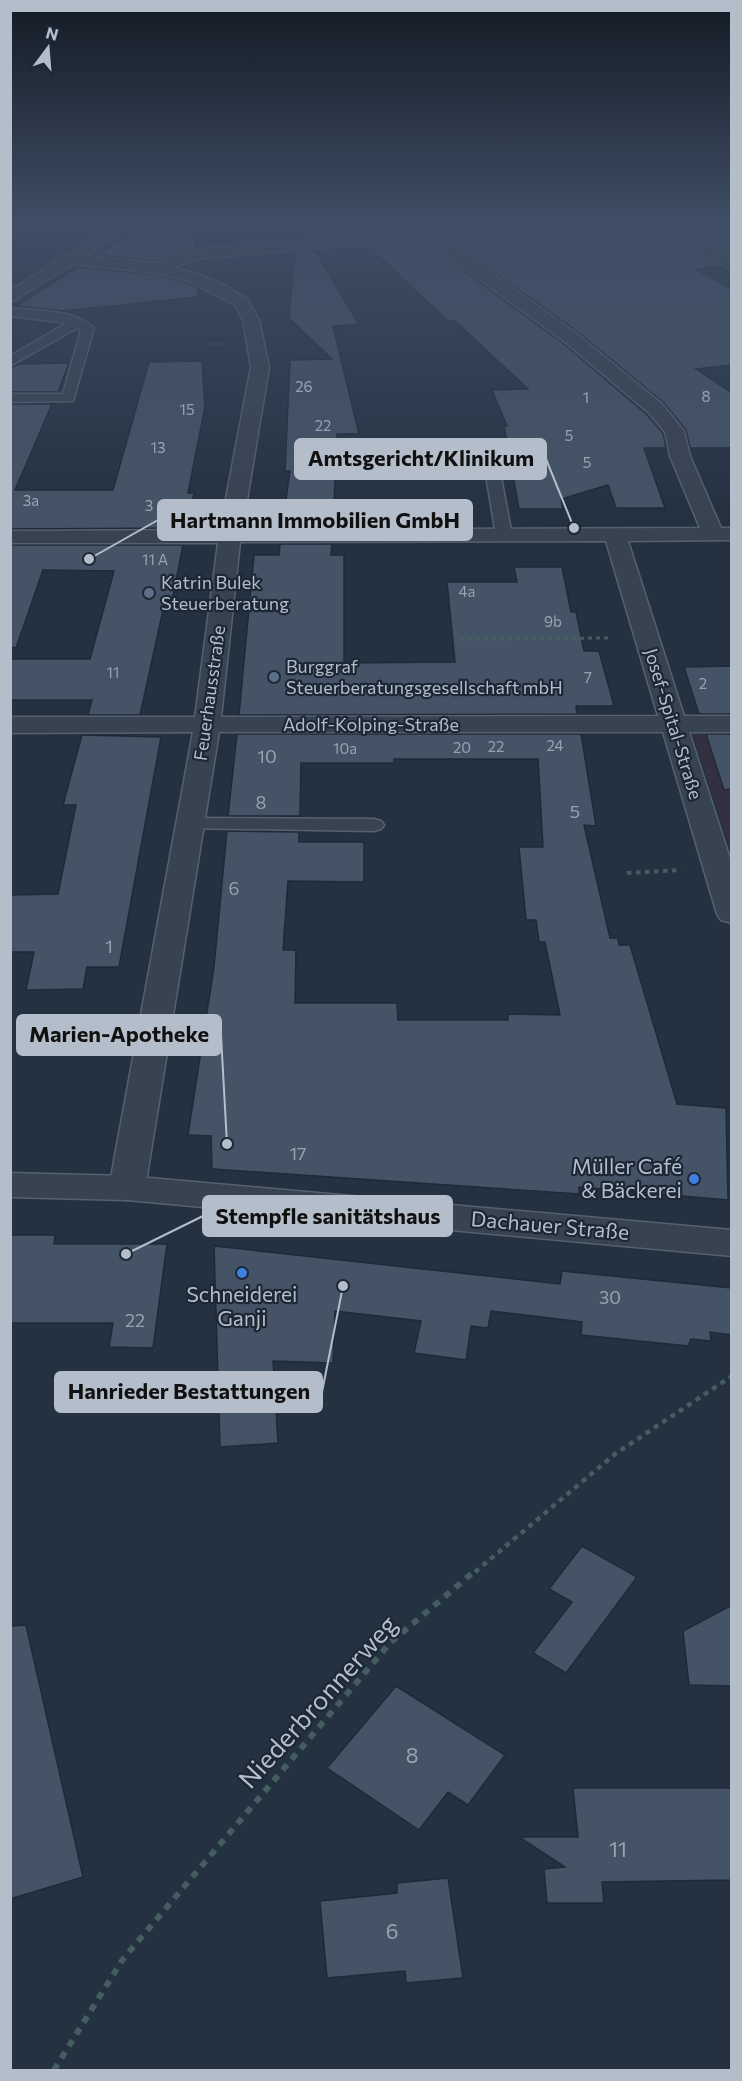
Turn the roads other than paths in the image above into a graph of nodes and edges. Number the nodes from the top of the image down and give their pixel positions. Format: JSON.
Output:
{"nodes":[{"id":1,"x":71,"y":320,"type":"edge"},
{"id":2,"x":251,"y":320,"type":"edge"},
{"id":3,"x":546,"y":320,"type":"edge"},
{"id":4,"x":78,"y":322,"type":"junction"},
{"id":5,"x":10,"y":362,"type":"edge"},
{"id":6,"x":10,"y":398,"type":"edge"},
{"id":7,"x":489,"y":451,"type":"dead end"},
{"id":8,"x":723,"y":534,"type":"edge"},
{"id":9,"x":504,"y":535,"type":"junction"},
{"id":10,"x":615,"y":535,"type":"junction"},
{"id":11,"x":230,"y":536,"type":"junction"},
{"id":12,"x":10,"y":537,"type":"edge"},
{"id":13,"x":673,"y":724,"type":"junction"},
{"id":14,"x":732,"y":724,"type":"edge"},
{"id":15,"x":10,"y":725,"type":"edge"},
{"id":16,"x":207,"y":726,"type":"junction"},
{"id":17,"x":190,"y":824,"type":"junction"},
{"id":18,"x":374,"y":825,"type":"dead end"},
{"id":19,"x":732,"y":914,"type":"edge"},
{"id":20,"x":10,"y":1185,"type":"edge"},
{"id":21,"x":127,"y":1188,"type":"junction"},
{"id":22,"x":732,"y":1243,"type":"edge"}],
"edges":[{"from":1,"to":4,"type":"lane"},
{"from":2,"to":11,"type":"street","name":"Feuerhausstraße"},
{"from":3,"to":8,"type":"street"},
{"from":4,"to":5,"type":"lane"},
{"from":4,"to":6,"type":"lane"},
{"from":7,"to":9,"type":"lane"},
{"from":8,"to":10,"type":"street"},
{"from":9,"to":10,"type":"street"},
{"from":9,"to":11,"type":"street"},
{"from":10,"to":13,"type":"street","name":"Josef-Spital-Straße"},
{"from":11,"to":12,"type":"street"},
{"from":11,"to":16,"type":"street","name":"Feuerhausstraße"},
{"from":13,"to":14,"type":"street","name":"Adolf-Kolping-Straße"},
{"from":13,"to":16,"type":"street","name":"Adolf-Kolping-Straße"},
{"from":13,"to":19,"type":"street","name":"Josef-Spital-Straße"},
{"from":15,"to":16,"type":"street","name":"Adolf-Kolping-Straße"},
{"from":16,"to":17,"type":"street","name":"Feuerhausstraße"},
{"from":17,"to":18,"type":"lane"},
{"from":17,"to":21,"type":"street","name":"Feuerhausstraße"},
{"from":20,"to":21,"type":"street","name":"Dachauer Straße"},
{"from":21,"to":22,"type":"street","name":"Dachauer Straße"}]}
